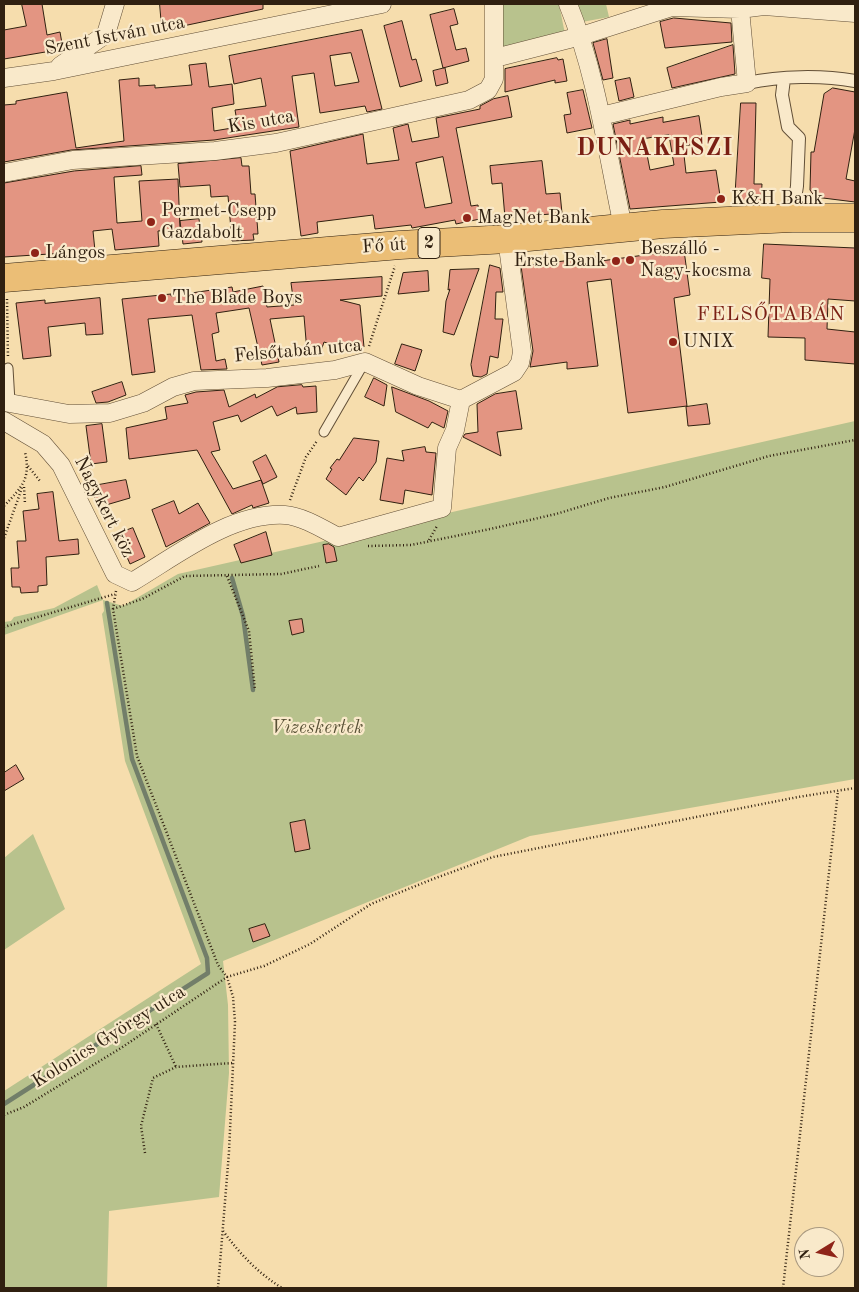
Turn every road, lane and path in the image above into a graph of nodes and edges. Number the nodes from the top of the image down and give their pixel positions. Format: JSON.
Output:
{"nodes":[{"id":1,"x":116,"y":4,"type":"edge"},
{"id":2,"x":382,"y":4,"type":"edge"},
{"id":3,"x":494,"y":4,"type":"edge"},
{"id":4,"x":568,"y":4,"type":"edge"},
{"id":5,"x":740,"y":9,"type":"junction"},
{"id":6,"x":855,"y":13,"type":"edge"},
{"id":7,"x":581,"y":36,"type":"junction"},
{"id":8,"x":495,"y":58,"type":"junction"},
{"id":9,"x":54,"y":71,"type":"junction"},
{"id":10,"x":4,"y":78,"type":"edge"},
{"id":11,"x":784,"y":79,"type":"junction"},
{"id":12,"x":855,"y":81,"type":"edge"},
{"id":13,"x":747,"y":83,"type":"junction"},
{"id":14,"x":601,"y":116,"type":"junction"},
{"id":15,"x":4,"y":172,"type":"edge"},
{"id":16,"x":792,"y":218,"type":"junction"},
{"id":17,"x":855,"y":218,"type":"edge"},
{"id":18,"x":623,"y":226,"type":"junction"},
{"id":19,"x":507,"y":239,"type":"junction"},
{"id":20,"x":400,"y":245,"type":"junction"},
{"id":21,"x":4,"y":278,"type":"edge"},
{"id":22,"x":7,"y":307,"type":"dead end"},
{"id":23,"x":365,"y":362,"type":"junction"},
{"id":24,"x":8,"y":368,"type":"joint"},
{"id":25,"x":461,"y":400,"type":"junction"},
{"id":26,"x":7,"y":402,"type":"edge"},
{"id":27,"x":9,"y":424,"type":"edge"},
{"id":28,"x":324,"y":432,"type":"joint"},
{"id":29,"x":855,"y":440,"type":"edge"},
{"id":30,"x":28,"y":466,"type":"junction"},
{"id":31,"x":40,"y":481,"type":"dead end"},
{"id":32,"x":24,"y":486,"type":"junction"},
{"id":33,"x":25,"y":504,"type":"dead end"},
{"id":34,"x":4,"y":506,"type":"edge"},
{"id":35,"x":286,"y":515,"type":"junction"},
{"id":36,"x":338,"y":537,"type":"junction"},
{"id":37,"x":4,"y":538,"type":"edge"},
{"id":38,"x":319,"y":566,"type":"dead end"},
{"id":39,"x":227,"y":576,"type":"junction"},
{"id":40,"x":117,"y":585,"type":"junction"},
{"id":41,"x":113,"y":609,"type":"junction"},
{"id":42,"x":4,"y":628,"type":"edge"},
{"id":43,"x":255,"y":690,"type":"dead end"},
{"id":44,"x":855,"y":788,"type":"edge"},
{"id":45,"x":838,"y":791,"type":"junction"},
{"id":46,"x":227,"y":977,"type":"junction"},
{"id":47,"x":156,"y":1024,"type":"junction"},
{"id":48,"x":233,"y":1063,"type":"junction"},
{"id":49,"x":176,"y":1067,"type":"junction"},
{"id":50,"x":4,"y":1116,"type":"edge"},
{"id":51,"x":145,"y":1153,"type":"dead end"},
{"id":52,"x":223,"y":1230,"type":"junction"},
{"id":53,"x":218,"y":1288,"type":"edge"},
{"id":54,"x":282,"y":1288,"type":"edge"},
{"id":55,"x":783,"y":1288,"type":"edge"}],
"edges":[{"from":1,"to":9,"type":"street"},
{"from":2,"to":9,"type":"street","name":"Szent István utca"},
{"from":3,"to":8,"type":"street"},
{"from":4,"to":7,"type":"street"},
{"from":5,"to":6,"type":"street"},
{"from":5,"to":7,"type":"street"},
{"from":5,"to":13,"type":"street"},
{"from":7,"to":8,"type":"street"},
{"from":7,"to":14,"type":"street"},
{"from":8,"to":15,"type":"street","name":"Kis utca"},
{"from":9,"to":10,"type":"street","name":"Szent István utca"},
{"from":11,"to":12,"type":"street"},
{"from":11,"to":13,"type":"street"},
{"from":11,"to":16,"type":"street"},
{"from":13,"to":14,"type":"street"},
{"from":14,"to":18,"type":"street"},
{"from":16,"to":17,"type":"main road","name":"Fő út","number":"2"},
{"from":16,"to":18,"type":"main road","name":"Fő út","number":"2"},
{"from":18,"to":19,"type":"main road","name":"Fő út","number":"2"},
{"from":19,"to":20,"type":"main road","name":"Fő út","number":"2"},
{"from":19,"to":25,"type":"street"},
{"from":20,"to":21,"type":"main road","name":"Fő út","number":"2"},
{"from":20,"to":23,"type":"path"},
{"from":22,"to":24,"type":"path"},
{"from":23,"to":25,"type":"street","name":"Felsőtabán utca"},
{"from":23,"to":26,"type":"street","name":"Felsőtabán utca"},
{"from":23,"to":28,"type":"lane"},
{"from":24,"to":26,"type":"lane"},
{"from":25,"to":36,"type":"street"},
{"from":27,"to":30,"type":"path"},
{"from":27,"to":40,"type":"street","name":"Nagykert köz"},
{"from":28,"to":35,"type":"path"},
{"from":29,"to":36,"type":"path"},
{"from":30,"to":31,"type":"path"},
{"from":30,"to":32,"type":"path"},
{"from":32,"to":33,"type":"path"},
{"from":32,"to":34,"type":"path"},
{"from":32,"to":37,"type":"path"},
{"from":35,"to":36,"type":"street"},
{"from":35,"to":40,"type":"street"},
{"from":38,"to":39,"type":"path"},
{"from":39,"to":41,"type":"path"},
{"from":39,"to":43,"type":"path"},
{"from":40,"to":41,"type":"path"},
{"from":40,"to":42,"type":"path"},
{"from":41,"to":46,"type":"path"},
{"from":44,"to":45,"type":"path","name":"Kolonics György utca"},
{"from":45,"to":46,"type":"path","name":"Kolonics György utca"},
{"from":45,"to":55,"type":"path"},
{"from":46,"to":47,"type":"path","name":"Kolonics György utca"},
{"from":46,"to":48,"type":"path"},
{"from":47,"to":49,"type":"path"},
{"from":47,"to":50,"type":"path","name":"Kolonics György utca"},
{"from":48,"to":49,"type":"path"},
{"from":48,"to":52,"type":"path"},
{"from":49,"to":51,"type":"path"},
{"from":52,"to":53,"type":"path"},
{"from":52,"to":54,"type":"path"}]}
